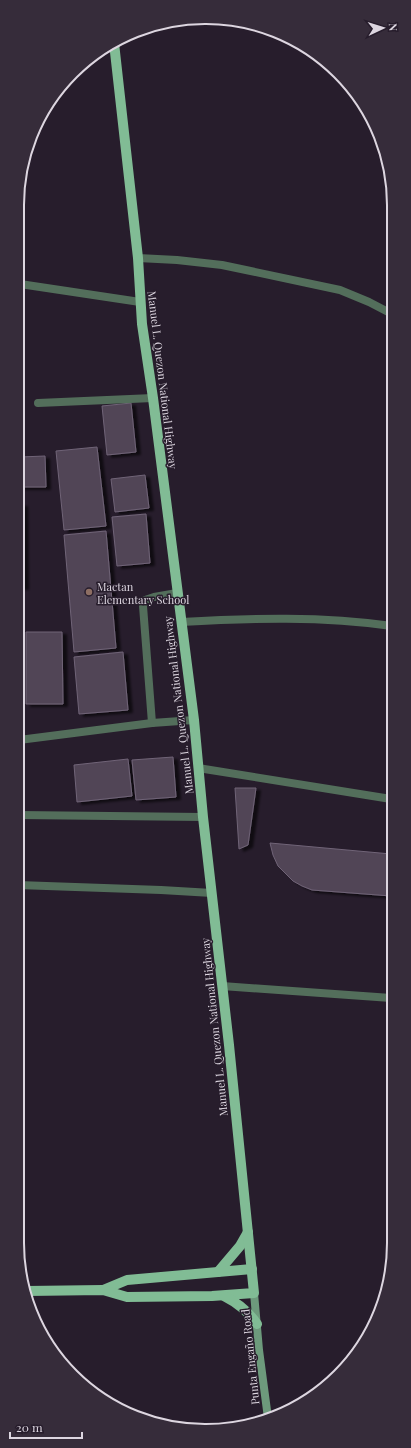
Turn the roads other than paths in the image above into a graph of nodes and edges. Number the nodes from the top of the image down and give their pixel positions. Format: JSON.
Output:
{"nodes":[{"id":1,"x":115,"y":48,"type":"edge"},
{"id":2,"x":138,"y":258,"type":"junction"},
{"id":3,"x":24,"y":285,"type":"edge"},
{"id":4,"x":140,"y":302,"type":"junction"},
{"id":5,"x":387,"y":311,"type":"edge"},
{"id":6,"x":153,"y":398,"type":"junction"},
{"id":7,"x":38,"y":403,"type":"dead end"},
{"id":8,"x":177,"y":593,"type":"junction"},
{"id":9,"x":181,"y":622,"type":"junction"},
{"id":10,"x":387,"y":625,"type":"edge"},
{"id":11,"x":194,"y":720,"type":"junction"},
{"id":12,"x":152,"y":724,"type":"junction"},
{"id":13,"x":24,"y":739,"type":"edge"},
{"id":14,"x":198,"y":768,"type":"junction"},
{"id":15,"x":387,"y":798,"type":"edge"},
{"id":16,"x":24,"y":815,"type":"edge"},
{"id":17,"x":203,"y":817,"type":"junction"},
{"id":18,"x":24,"y":885,"type":"edge"},
{"id":19,"x":212,"y":893,"type":"junction"},
{"id":20,"x":222,"y":986,"type":"junction"},
{"id":21,"x":387,"y":998,"type":"edge"},
{"id":22,"x":248,"y":1232,"type":"junction"},
{"id":23,"x":252,"y":1269,"type":"junction"},
{"id":24,"x":218,"y":1272,"type":"junction"},
{"id":25,"x":103,"y":1290,"type":"junction"},
{"id":26,"x":31,"y":1291,"type":"edge"},
{"id":27,"x":254,"y":1293,"type":"junction"},
{"id":28,"x":222,"y":1295,"type":"junction"},
{"id":29,"x":257,"y":1324,"type":"junction"},
{"id":30,"x":267,"y":1413,"type":"edge"}],
"edges":[{"from":1,"to":2,"type":"main road","name":"Manuel L. Quezon National Highway"},
{"from":2,"to":4,"type":"main road","name":"Manuel L. Quezon National Highway"},
{"from":2,"to":5,"type":"street"},
{"from":3,"to":4,"type":"street"},
{"from":4,"to":6,"type":"main road","name":"Manuel L. Quezon National Highway"},
{"from":6,"to":7,"type":"street"},
{"from":6,"to":8,"type":"main road","name":"Manuel L. Quezon National Highway"},
{"from":8,"to":9,"type":"main road","name":"Manuel L. Quezon National Highway"},
{"from":8,"to":12,"type":"street"},
{"from":9,"to":10,"type":"street"},
{"from":9,"to":11,"type":"main road","name":"Manuel L. Quezon National Highway"},
{"from":11,"to":12,"type":"street"},
{"from":11,"to":14,"type":"main road","name":"Manuel L. Quezon National Highway"},
{"from":12,"to":13,"type":"street"},
{"from":14,"to":15,"type":"street"},
{"from":14,"to":17,"type":"main road","name":"Manuel L. Quezon National Highway"},
{"from":16,"to":17,"type":"street"},
{"from":17,"to":19,"type":"main road","name":"Manuel L. Quezon National Highway"},
{"from":18,"to":19,"type":"street"},
{"from":19,"to":20,"type":"main road","name":"Manuel L. Quezon National Highway"},
{"from":20,"to":21,"type":"street"},
{"from":20,"to":22,"type":"main road","name":"Manuel L. Quezon National Highway"},
{"from":22,"to":23,"type":"main road","name":"Manuel L. Quezon National Highway"},
{"from":22,"to":24,"type":"main road"},
{"from":23,"to":24,"type":"main road"},
{"from":23,"to":27,"type":"main road","name":"Manuel L. Quezon National Highway"},
{"from":24,"to":25,"type":"main road"},
{"from":25,"to":26,"type":"main road"},
{"from":25,"to":28,"type":"main road"},
{"from":27,"to":28,"type":"main road"},
{"from":27,"to":29,"type":"street","name":"Punta Engaño Road"},
{"from":28,"to":29,"type":"main road"},
{"from":29,"to":30,"type":"street","name":"Punta Engaño Road"}]}
